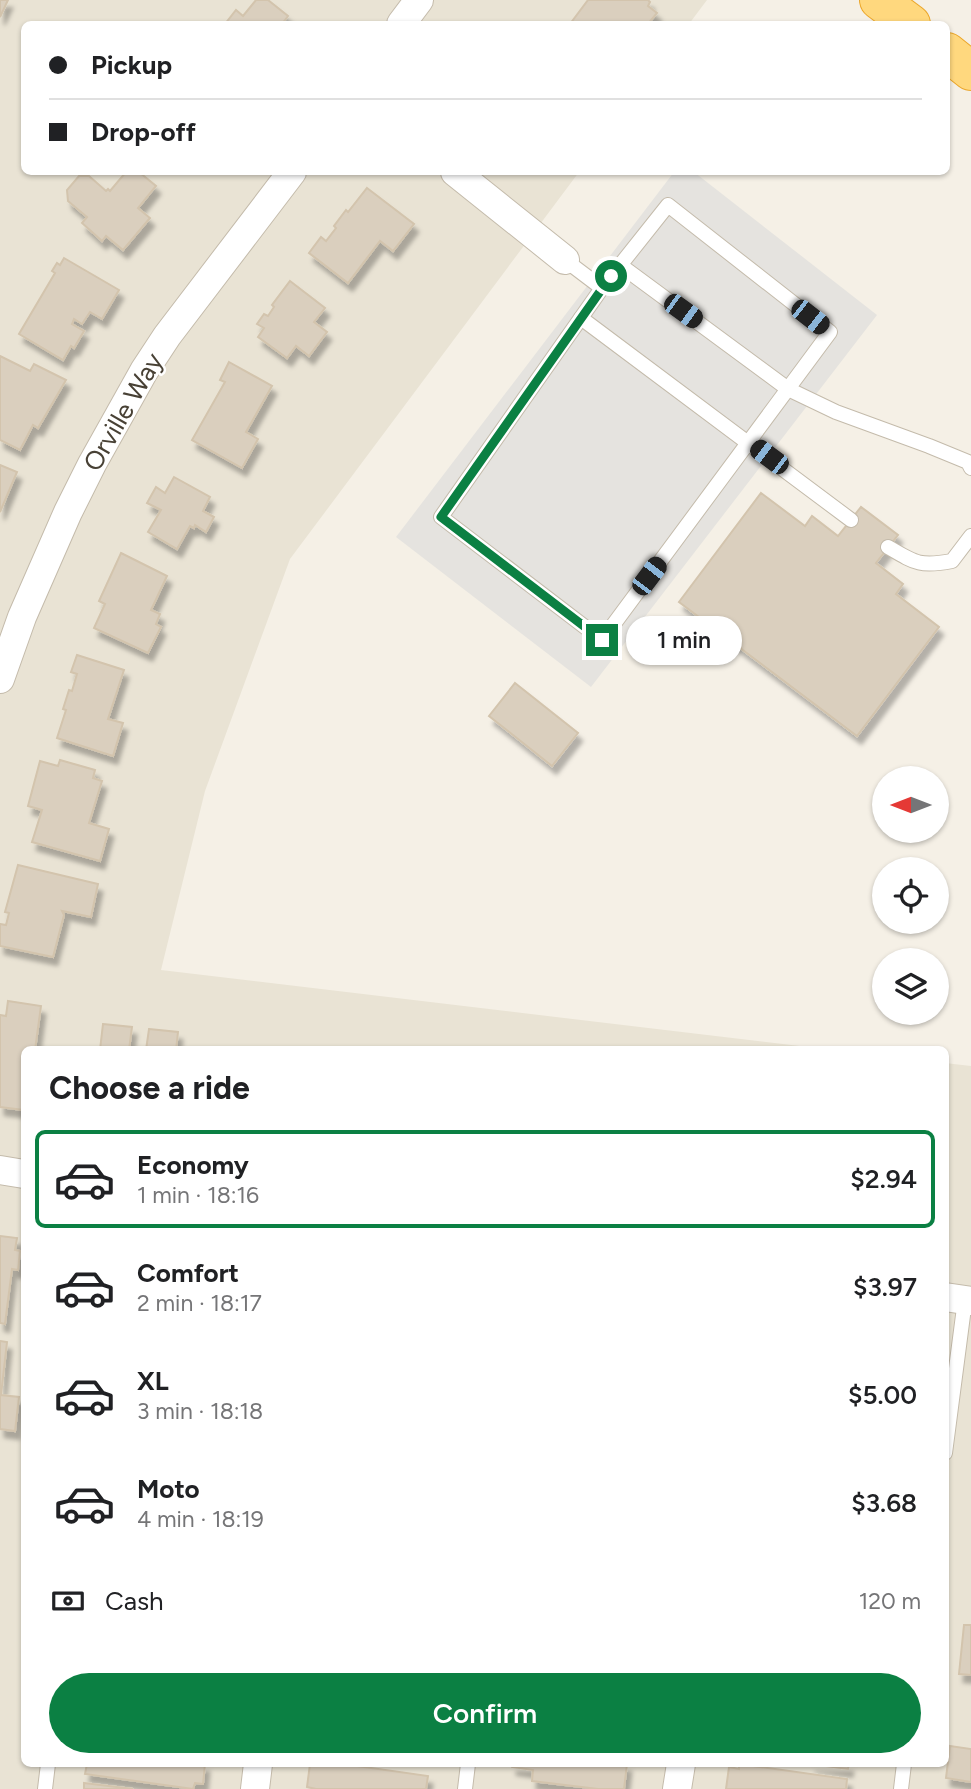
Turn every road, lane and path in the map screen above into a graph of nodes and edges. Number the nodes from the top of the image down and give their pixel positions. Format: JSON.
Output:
{"nodes":[{"id":1,"x":419,"y":0,"type":"edge"},
{"id":2,"x":879,"y":0,"type":"edge"},
{"id":3,"x":403,"y":21,"type":"edge"},
{"id":4,"x":907,"y":21,"type":"edge"},
{"id":5,"x":950,"y":54,"type":"edge"},
{"id":6,"x":971,"y":71,"type":"edge"},
{"id":7,"x":290,"y":175,"type":"edge"},
{"id":8,"x":459,"y":175,"type":"edge"},
{"id":9,"x":565,"y":260,"type":"joint"},
{"id":10,"x":620,"y":265,"type":"junction"},
{"id":11,"x":602,"y":288,"type":"junction"},
{"id":12,"x":581,"y":318,"type":"junction"},
{"id":13,"x":788,"y":388,"type":"junction"},
{"id":14,"x":749,"y":442,"type":"junction"},
{"id":15,"x":971,"y":468,"type":"edge"},
{"id":16,"x":851,"y":520,"type":"dead end"},
{"id":17,"x":971,"y":537,"type":"edge"},
{"id":18,"x":888,"y":547,"type":"dead end"},
{"id":19,"x":0,"y":679,"type":"edge"},
{"id":20,"x":0,"y":1170,"type":"edge"},
{"id":21,"x":21,"y":1174,"type":"edge"},
{"id":22,"x":960,"y":1299,"type":"edge"},
{"id":23,"x":949,"y":1412,"type":"edge"},
{"id":24,"x":48,"y":1767,"type":"edge"},
{"id":25,"x":258,"y":1767,"type":"edge"},
{"id":26,"x":468,"y":1767,"type":"edge"},
{"id":27,"x":681,"y":1767,"type":"edge"},
{"id":28,"x":904,"y":1767,"type":"edge"},
{"id":29,"x":45,"y":1789,"type":"edge"},
{"id":30,"x":255,"y":1789,"type":"edge"},
{"id":31,"x":465,"y":1789,"type":"edge"},
{"id":32,"x":677,"y":1789,"type":"edge"},
{"id":33,"x":901,"y":1789,"type":"edge"}],
"edges":[{"from":1,"to":3,"type":"street"},
{"from":2,"to":4,"type":"highway"},
{"from":5,"to":6,"type":"highway"},
{"from":7,"to":19,"type":"street","name":"Orville Way"},
{"from":8,"to":9,"type":"street"},
{"from":9,"to":11,"type":"lane"},
{"from":10,"to":11,"type":"lane"},
{"from":10,"to":13,"type":"lane"},
{"from":10,"to":13,"type":"lane"},
{"from":11,"to":12,"type":"lane"},
{"from":12,"to":14,"type":"lane"},
{"from":12,"to":14,"type":"lane"},
{"from":13,"to":14,"type":"lane"},
{"from":13,"to":15,"type":"lane"},
{"from":14,"to":16,"type":"lane"},
{"from":17,"to":18,"type":"lane"},
{"from":20,"to":21,"type":"street"},
{"from":22,"to":23,"type":"lane"},
{"from":24,"to":29,"type":"lane"},
{"from":25,"to":30,"type":"street"},
{"from":26,"to":31,"type":"lane"},
{"from":27,"to":32,"type":"street"},
{"from":28,"to":33,"type":"lane"}]}
